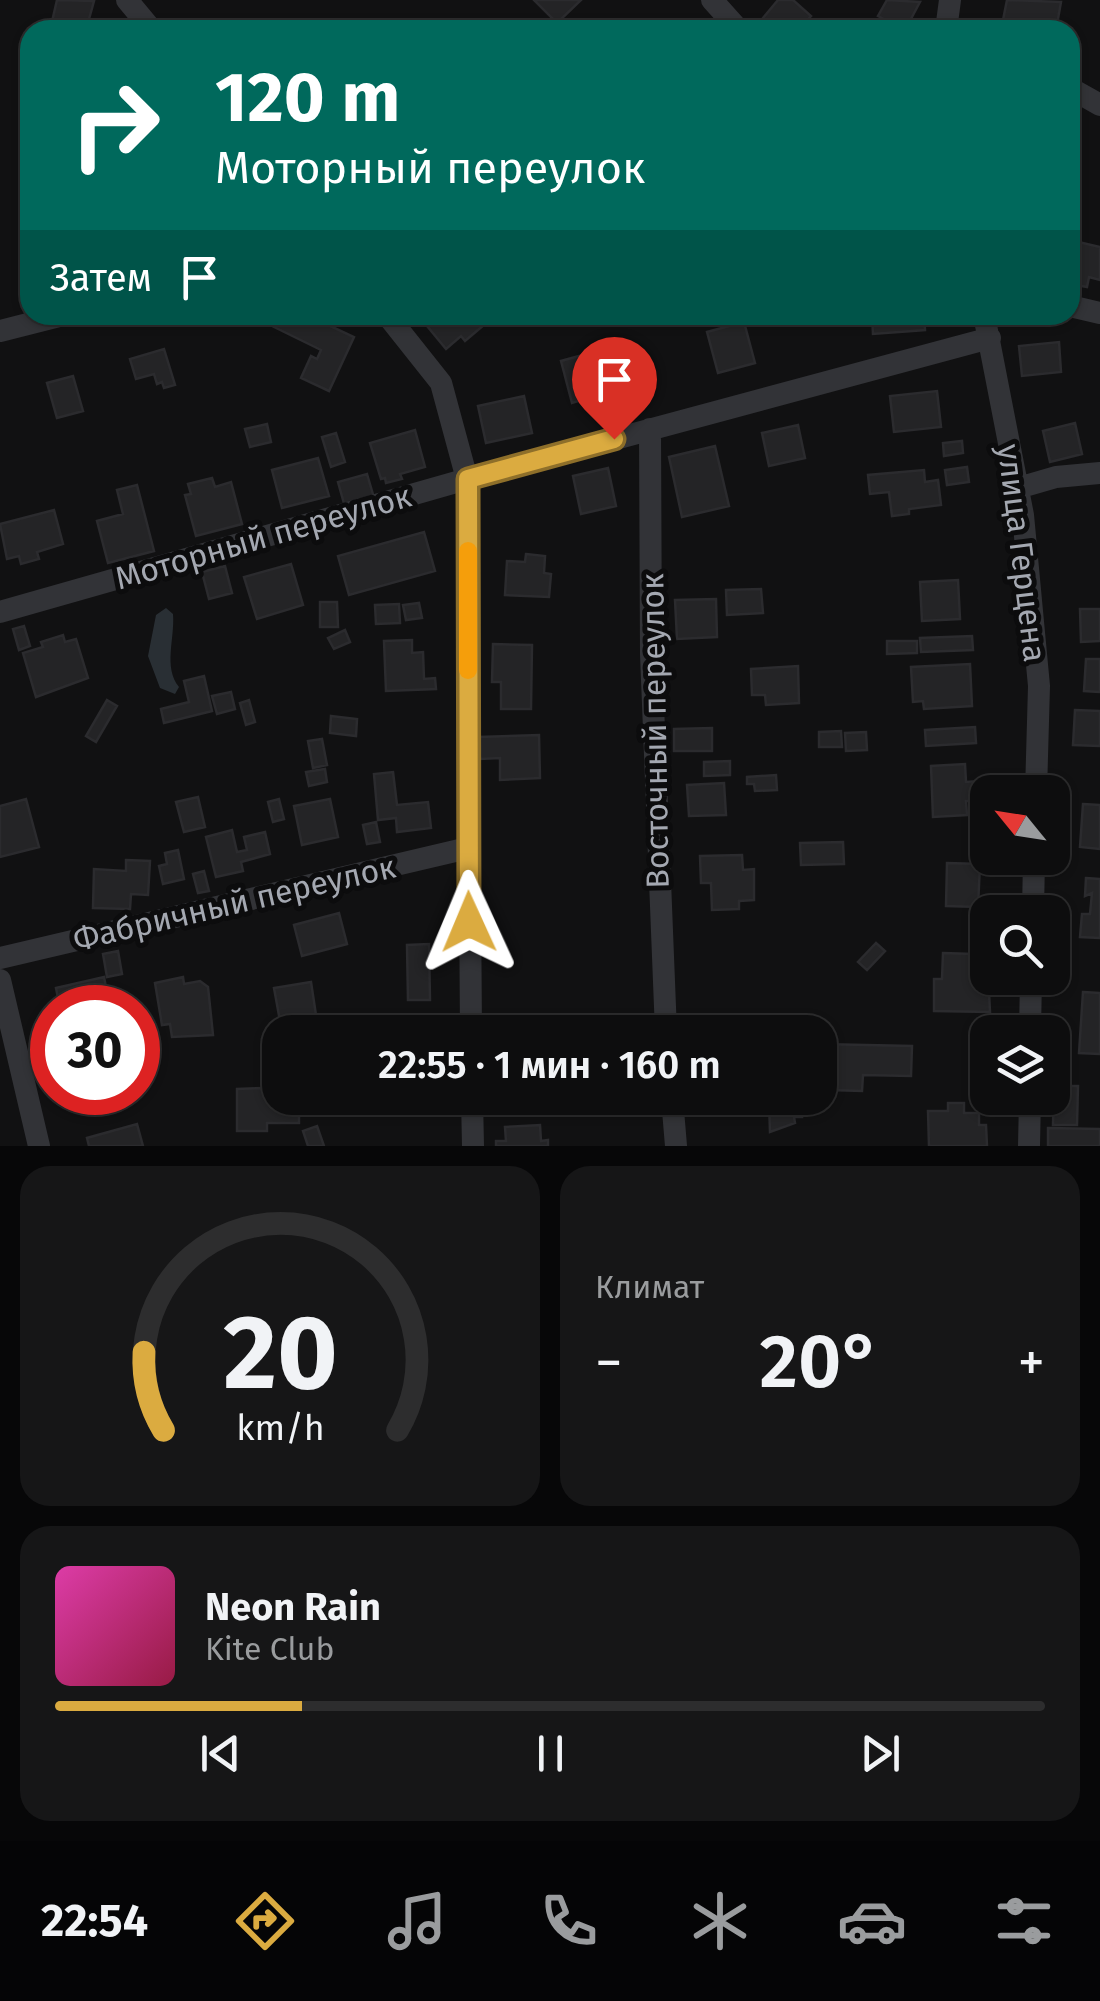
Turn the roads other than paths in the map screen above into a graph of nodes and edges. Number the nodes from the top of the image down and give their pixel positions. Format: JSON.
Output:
{"nodes":[{"id":1,"x":127,"y":0,"type":"edge"},
{"id":2,"x":712,"y":0,"type":"edge"},
{"id":3,"x":144,"y":20,"type":"edge"},
{"id":4,"x":730,"y":20,"type":"edge"},
{"id":5,"x":26,"y":325,"type":"edge"},
{"id":6,"x":395,"y":325,"type":"edge"},
{"id":7,"x":987,"y":325,"type":"edge"},
{"id":8,"x":0,"y":332,"type":"edge"},
{"id":9,"x":990,"y":338,"type":"junction"},
{"id":10,"x":650,"y":429,"type":"junction"},
{"id":11,"x":1100,"y":473,"type":"edge"},
{"id":12,"x":468,"y":479,"type":"junction"},
{"id":13,"x":1018,"y":488,"type":"junction"},
{"id":14,"x":0,"y":612,"type":"edge"},
{"id":15,"x":1036,"y":775,"type":"edge"},
{"id":16,"x":468,"y":848,"type":"junction"},
{"id":17,"x":0,"y":958,"type":"edge"},
{"id":18,"x":0,"y":980,"type":"edge"},
{"id":19,"x":471,"y":1015,"type":"edge"},
{"id":20,"x":665,"y":1015,"type":"edge"},
{"id":21,"x":472,"y":1115,"type":"edge"},
{"id":22,"x":673,"y":1115,"type":"edge"},
{"id":23,"x":1030,"y":1115,"type":"edge"},
{"id":24,"x":38,"y":1146,"type":"edge"},
{"id":25,"x":473,"y":1146,"type":"edge"},
{"id":26,"x":676,"y":1146,"type":"edge"},
{"id":27,"x":1030,"y":1146,"type":"edge"}],
"edges":[{"from":1,"to":3,"type":"street"},
{"from":2,"to":4,"type":"street"},
{"from":5,"to":8,"type":"street"},
{"from":6,"to":12,"type":"street"},
{"from":7,"to":9,"type":"street","name":"улица Герцена"},
{"from":9,"to":10,"type":"street","name":"Моторный переулок"},
{"from":9,"to":13,"type":"street","name":"улица Герцена"},
{"from":10,"to":12,"type":"street","name":"Моторный переулок"},
{"from":10,"to":20,"type":"street","name":"Восточный переулок"},
{"from":11,"to":13,"type":"street"},
{"from":12,"to":14,"type":"street","name":"Моторный переулок"},
{"from":12,"to":16,"type":"street"},
{"from":13,"to":15,"type":"street","name":"улица Герцена"},
{"from":16,"to":17,"type":"street","name":"Фабричный переулок"},
{"from":16,"to":19,"type":"street"},
{"from":18,"to":24,"type":"street"},
{"from":21,"to":25,"type":"street"},
{"from":22,"to":26,"type":"street"},
{"from":23,"to":27,"type":"street"}]}
